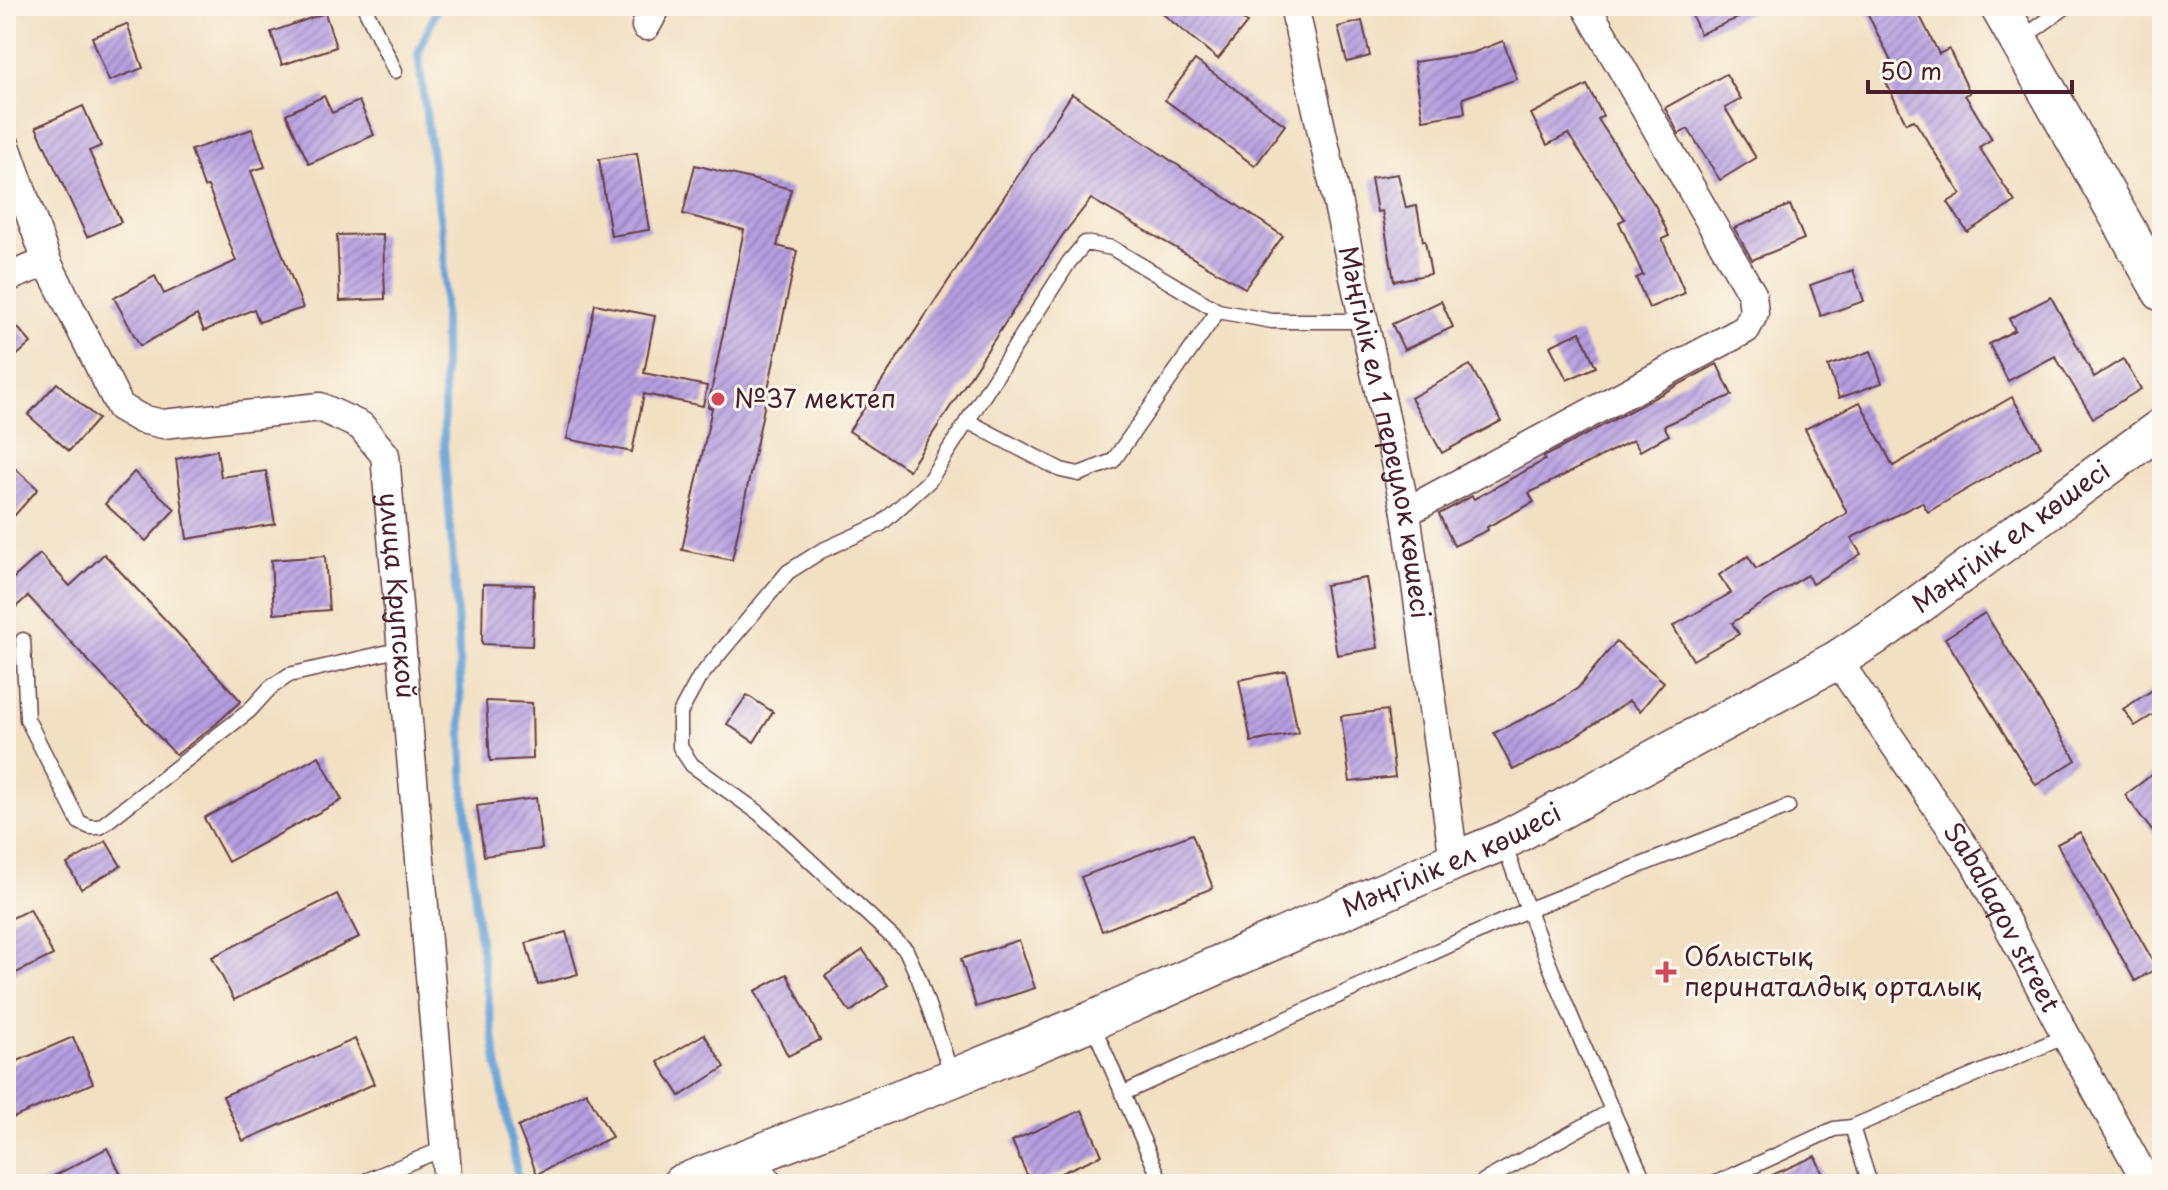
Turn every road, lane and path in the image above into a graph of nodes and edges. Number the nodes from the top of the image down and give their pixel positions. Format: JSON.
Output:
{"nodes":[{"id":1,"x":364,"y":6,"type":"edge"},
{"id":2,"x":1294,"y":6,"type":"edge"},
{"id":3,"x":1586,"y":6,"type":"edge"},
{"id":4,"x":1999,"y":6,"type":"edge"},
{"id":5,"x":2067,"y":6,"type":"edge"},
{"id":6,"x":2019,"y":41,"type":"junction"},
{"id":7,"x":395,"y":71,"type":"dead end"},
{"id":8,"x":6,"y":146,"type":"edge"},
{"id":9,"x":47,"y":262,"type":"junction"},
{"id":10,"x":6,"y":278,"type":"edge"},
{"id":11,"x":2162,"y":292,"type":"edge"},
{"id":12,"x":1218,"y":311,"type":"junction"},
{"id":13,"x":1364,"y":321,"type":"junction"},
{"id":14,"x":967,"y":421,"type":"junction"},
{"id":15,"x":2162,"y":427,"type":"edge"},
{"id":16,"x":1406,"y":512,"type":"junction"},
{"id":17,"x":23,"y":640,"type":"dead end"},
{"id":18,"x":402,"y":649,"type":"junction"},
{"id":19,"x":1837,"y":660,"type":"junction"},
{"id":20,"x":1788,"y":807,"type":"dead end"},
{"id":21,"x":1503,"y":841,"type":"junction"},
{"id":22,"x":1454,"y":861,"type":"junction"},
{"id":23,"x":1527,"y":910,"type":"junction"},
{"id":24,"x":1091,"y":1021,"type":"junction"},
{"id":25,"x":2066,"y":1036,"type":"junction"},
{"id":26,"x":953,"y":1078,"type":"junction"},
{"id":27,"x":1124,"y":1093,"type":"junction"},
{"id":28,"x":1613,"y":1110,"type":"junction"},
{"id":29,"x":1852,"y":1127,"type":"junction"},
{"id":30,"x":445,"y":1148,"type":"junction"},
{"id":31,"x":760,"y":1170,"type":"edge"},
{"id":32,"x":1482,"y":1183,"type":"edge"},
{"id":33,"x":358,"y":1184,"type":"edge"},
{"id":34,"x":448,"y":1184,"type":"edge"},
{"id":35,"x":681,"y":1184,"type":"edge"},
{"id":36,"x":1162,"y":1184,"type":"edge"},
{"id":37,"x":1646,"y":1184,"type":"edge"},
{"id":38,"x":1714,"y":1184,"type":"edge"},
{"id":39,"x":1870,"y":1184,"type":"edge"},
{"id":40,"x":2148,"y":1184,"type":"edge"}],
"edges":[{"from":1,"to":7,"type":"lane"},
{"from":2,"to":13,"type":"street","name":"Мәңгілік ел 1 переулок көшесі"},
{"from":3,"to":16,"type":"street"},
{"from":4,"to":6,"type":"street"},
{"from":5,"to":6,"type":"lane"},
{"from":6,"to":11,"type":"street"},
{"from":8,"to":9,"type":"street","name":"улица Крупской"},
{"from":9,"to":10,"type":"street"},
{"from":9,"to":18,"type":"street","name":"улица Крупской"},
{"from":12,"to":13,"type":"lane"},
{"from":12,"to":14,"type":"lane"},
{"from":12,"to":14,"type":"lane"},
{"from":13,"to":16,"type":"street","name":"Мәңгілік ел 1 переулок көшесі"},
{"from":14,"to":26,"type":"lane"},
{"from":15,"to":19,"type":"street","name":"Мәңгілік ел көшесі"},
{"from":16,"to":22,"type":"street","name":"Мәңгілік ел 1 переулок көшесі"},
{"from":17,"to":18,"type":"lane"},
{"from":18,"to":30,"type":"street","name":"улица Крупской"},
{"from":19,"to":21,"type":"street","name":"Мәңгілік ел көшесі"},
{"from":19,"to":25,"type":"street","name":"Sabalaqov street"},
{"from":20,"to":23,"type":"lane"},
{"from":21,"to":22,"type":"street","name":"Мәңгілік ел көшесі"},
{"from":21,"to":23,"type":"lane"},
{"from":22,"to":24,"type":"street","name":"Мәңгілік ел көшесі"},
{"from":23,"to":27,"type":"lane"},
{"from":23,"to":28,"type":"lane"},
{"from":24,"to":26,"type":"street","name":"Мәңгілік ел көшесі"},
{"from":24,"to":27,"type":"lane"},
{"from":25,"to":29,"type":"lane"},
{"from":25,"to":40,"type":"street","name":"Sabalaqov street"},
{"from":26,"to":31,"type":"street","name":"Мәңгілік ел көшесі"},
{"from":27,"to":36,"type":"lane"},
{"from":28,"to":32,"type":"lane"},
{"from":28,"to":37,"type":"lane"},
{"from":29,"to":38,"type":"lane"},
{"from":29,"to":39,"type":"lane"},
{"from":30,"to":33,"type":"lane"},
{"from":30,"to":34,"type":"street","name":"улица Крупской"},
{"from":31,"to":35,"type":"street","name":"Мәңгілік ел көшесі"}]}
